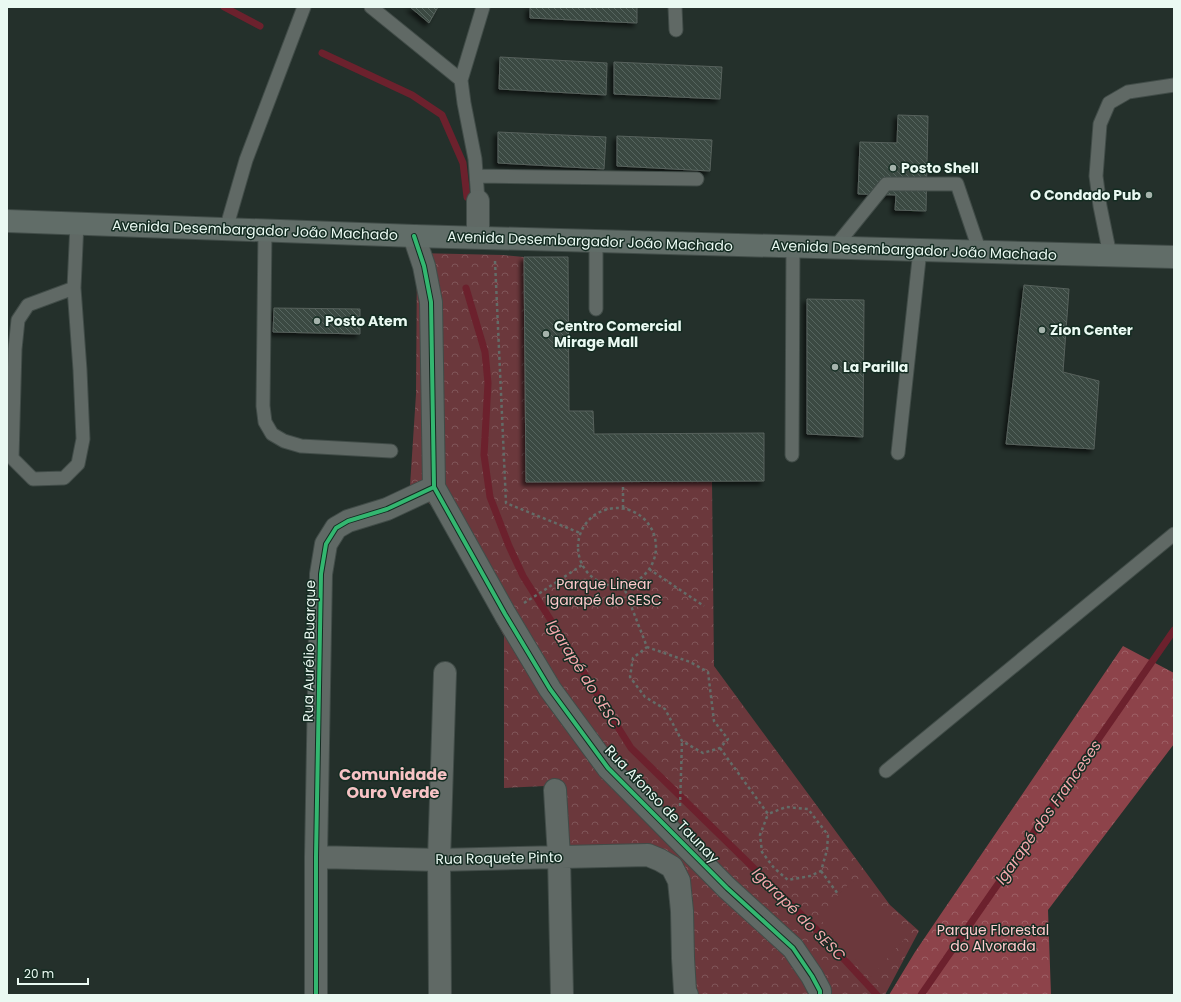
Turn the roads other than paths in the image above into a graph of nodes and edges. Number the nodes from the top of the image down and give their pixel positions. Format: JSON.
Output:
{"nodes":[{"id":1,"x":304,"y":7,"type":"edge"},
{"id":2,"x":371,"y":7,"type":"edge"},
{"id":3,"x":483,"y":7,"type":"edge"},
{"id":4,"x":675,"y":7,"type":"edge"},
{"id":5,"x":676,"y":30,"type":"dead end"},
{"id":6,"x":461,"y":80,"type":"junction"},
{"id":7,"x":1174,"y":85,"type":"edge"},
{"id":8,"x":477,"y":176,"type":"junction"},
{"id":9,"x":697,"y":179,"type":"dead end"},
{"id":10,"x":478,"y":201,"type":"joint"},
{"id":11,"x":7,"y":221,"type":"edge"},
{"id":12,"x":77,"y":223,"type":"junction"},
{"id":13,"x":226,"y":229,"type":"junction"},
{"id":14,"x":266,"y":230,"type":"junction"},
{"id":15,"x":414,"y":236,"type":"junction"},
{"id":16,"x":486,"y":238,"type":"junction"},
{"id":17,"x":596,"y":241,"type":"junction"},
{"id":18,"x":793,"y":246,"type":"junction"},
{"id":19,"x":835,"y":247,"type":"junction"},
{"id":20,"x":920,"y":250,"type":"junction"},
{"id":21,"x":980,"y":252,"type":"junction"},
{"id":22,"x":1110,"y":256,"type":"junction"},
{"id":23,"x":1174,"y":257,"type":"edge"},
{"id":24,"x":74,"y":288,"type":"junction"},
{"id":25,"x":596,"y":309,"type":"dead end"},
{"id":26,"x":391,"y":451,"type":"dead end"},
{"id":27,"x":898,"y":452,"type":"dead end"},
{"id":28,"x":792,"y":455,"type":"dead end"},
{"id":29,"x":434,"y":487,"type":"junction"},
{"id":30,"x":1174,"y":534,"type":"edge"},
{"id":31,"x":445,"y":673,"type":"dead end"},
{"id":32,"x":886,"y":771,"type":"dead end"},
{"id":33,"x":555,"y":790,"type":"dead end"},
{"id":34,"x":672,"y":832,"type":"junction"},
{"id":35,"x":648,"y":856,"type":"junction"},
{"id":36,"x":316,"y":857,"type":"junction"},
{"id":37,"x":559,"y":857,"type":"junction"},
{"id":38,"x":440,"y":860,"type":"junction"},
{"id":39,"x":316,"y":995,"type":"edge"},
{"id":40,"x":440,"y":995,"type":"edge"},
{"id":41,"x":562,"y":995,"type":"edge"},
{"id":42,"x":687,"y":995,"type":"edge"},
{"id":43,"x":820,"y":995,"type":"edge"}],
"edges":[{"from":1,"to":13,"type":"lane"},
{"from":2,"to":6,"type":"lane"},
{"from":3,"to":6,"type":"lane"},
{"from":4,"to":5,"type":"lane"},
{"from":6,"to":8,"type":"lane"},
{"from":7,"to":22,"type":"lane"},
{"from":8,"to":9,"type":"lane"},
{"from":8,"to":10,"type":"lane"},
{"from":10,"to":16,"type":"street"},
{"from":11,"to":12,"type":"main road","name":"Avenida Desembargador João Machado"},
{"from":12,"to":13,"type":"main road","name":"Avenida Desembargador João Machado"},
{"from":12,"to":24,"type":"lane"},
{"from":13,"to":14,"type":"main road","name":"Avenida Desembargador João Machado"},
{"from":14,"to":15,"type":"main road","name":"Avenida Desembargador João Machado"},
{"from":14,"to":26,"type":"lane"},
{"from":15,"to":16,"type":"main road","name":"Avenida Desembargador João Machado"},
{"from":15,"to":29,"type":"street"},
{"from":16,"to":17,"type":"main road","name":"Avenida Desembargador João Machado"},
{"from":17,"to":18,"type":"main road","name":"Avenida Desembargador João Machado"},
{"from":17,"to":25,"type":"lane"},
{"from":18,"to":19,"type":"main road","name":"Avenida Desembargador João Machado"},
{"from":18,"to":28,"type":"lane"},
{"from":19,"to":20,"type":"main road","name":"Avenida Desembargador João Machado"},
{"from":19,"to":21,"type":"lane"},
{"from":20,"to":21,"type":"main road","name":"Avenida Desembargador João Machado"},
{"from":20,"to":27,"type":"lane"},
{"from":21,"to":22,"type":"main road","name":"Avenida Desembargador João Machado"},
{"from":22,"to":23,"type":"main road","name":"Avenida Desembargador João Machado"},
{"from":24,"to":24,"type":"lane"},
{"from":29,"to":34,"type":"street","name":"Rua Afonso de Taunay"},
{"from":29,"to":36,"type":"street","name":"Rua Aurélio Buarque"},
{"from":30,"to":32,"type":"lane"},
{"from":31,"to":38,"type":"street"},
{"from":33,"to":37,"type":"street"},
{"from":34,"to":35,"type":"street"},
{"from":34,"to":43,"type":"street","name":"Rua Afonso de Taunay"},
{"from":35,"to":37,"type":"street","name":"Rua Roquete Pinto"},
{"from":35,"to":42,"type":"street"},
{"from":36,"to":38,"type":"street","name":"Rua Roquete Pinto"},
{"from":36,"to":39,"type":"street","name":"Rua Aurélio Buarque"},
{"from":37,"to":38,"type":"street","name":"Rua Roquete Pinto"},
{"from":37,"to":41,"type":"street"},
{"from":38,"to":40,"type":"street"}]}
